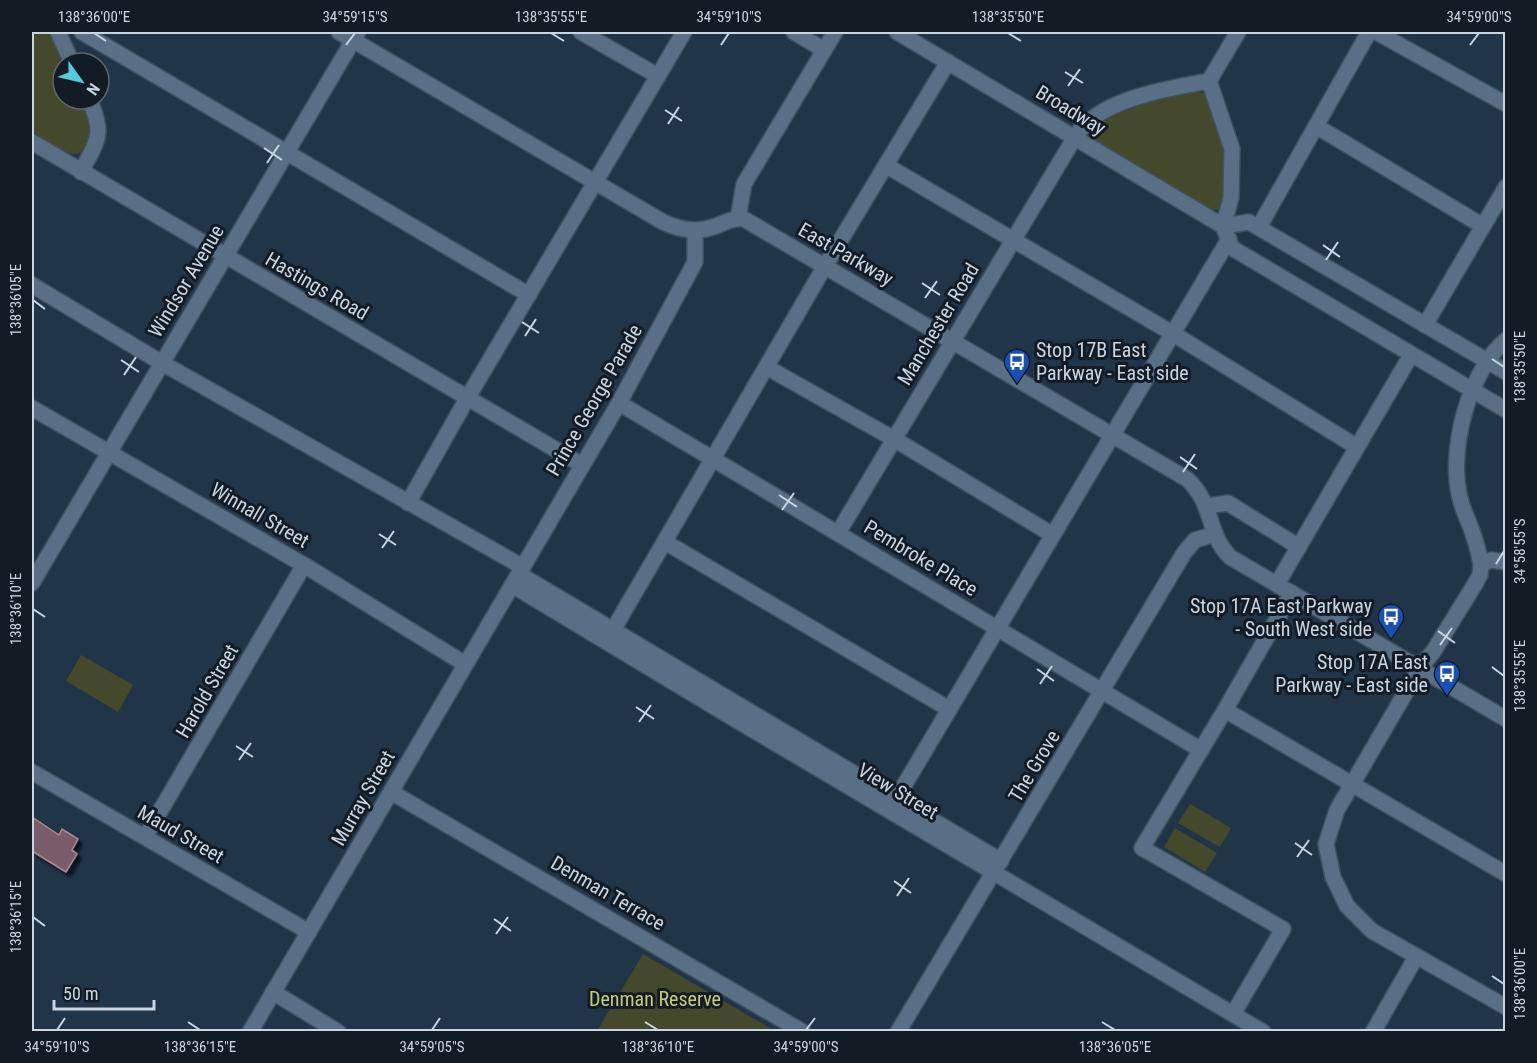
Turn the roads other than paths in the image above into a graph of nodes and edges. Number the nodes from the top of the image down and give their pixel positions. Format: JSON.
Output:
{"nodes":[{"id":1,"x":58,"y":32,"type":"edge"},
{"id":2,"x":82,"y":32,"type":"edge"},
{"id":3,"x":339,"y":32,"type":"edge"},
{"id":4,"x":581,"y":32,"type":"edge"},
{"id":5,"x":684,"y":32,"type":"edge"},
{"id":6,"x":794,"y":32,"type":"edge"},
{"id":7,"x":835,"y":32,"type":"edge"},
{"id":8,"x":897,"y":32,"type":"edge"},
{"id":9,"x":1238,"y":32,"type":"edge"},
{"id":10,"x":1369,"y":32,"type":"edge"},
{"id":11,"x":1376,"y":32,"type":"edge"},
{"id":12,"x":356,"y":36,"type":"edge"},
{"id":13,"x":824,"y":50,"type":"junction"},
{"id":14,"x":67,"y":51,"type":"edge"},
{"id":15,"x":948,"y":62,"type":"junction"},
{"id":16,"x":658,"y":76,"type":"junction"},
{"id":17,"x":1209,"y":81,"type":"junction"},
{"id":18,"x":1506,"y":104,"type":"edge"},
{"id":19,"x":95,"y":111,"type":"edge"},
{"id":20,"x":1316,"y":126,"type":"junction"},
{"id":21,"x":1075,"y":137,"type":"junction"},
{"id":22,"x":32,"y":142,"type":"edge"},
{"id":23,"x":287,"y":151,"type":"junction"},
{"id":24,"x":886,"y":166,"type":"junction"},
{"id":25,"x":81,"y":172,"type":"junction"},
{"id":26,"x":596,"y":182,"type":"junction"},
{"id":27,"x":1506,"y":187,"type":"edge"},
{"id":28,"x":738,"y":218,"type":"junction"},
{"id":29,"x":1483,"y":226,"type":"junction"},
{"id":30,"x":1258,"y":227,"type":"junction"},
{"id":31,"x":695,"y":230,"type":"junction"},
{"id":32,"x":1226,"y":232,"type":"junction"},
{"id":33,"x":1012,"y":241,"type":"junction"},
{"id":34,"x":225,"y":257,"type":"junction"},
{"id":35,"x":825,"y":266,"type":"junction"},
{"id":36,"x":32,"y":285,"type":"edge"},
{"id":37,"x":529,"y":295,"type":"junction"},
{"id":38,"x":1425,"y":325,"type":"junction"},
{"id":39,"x":1172,"y":333,"type":"junction"},
{"id":40,"x":953,"y":340,"type":"junction"},
{"id":41,"x":1506,"y":340,"type":"edge"},
{"id":42,"x":1411,"y":355,"type":"junction"},
{"id":43,"x":1488,"y":362,"type":"junction"},
{"id":44,"x":162,"y":363,"type":"junction"},
{"id":45,"x":768,"y":368,"type":"junction"},
{"id":46,"x":1506,"y":372,"type":"edge"},
{"id":47,"x":1472,"y":390,"type":"junction"},
{"id":48,"x":468,"y":397,"type":"junction"},
{"id":49,"x":619,"y":403,"type":"junction"},
{"id":50,"x":32,"y":408,"type":"edge"},
{"id":51,"x":1506,"y":410,"type":"edge"},
{"id":52,"x":1112,"y":434,"type":"junction"},
{"id":53,"x":894,"y":439,"type":"junction"},
{"id":54,"x":1357,"y":447,"type":"junction"},
{"id":55,"x":109,"y":453,"type":"junction"},
{"id":56,"x":714,"y":460,"type":"junction"},
{"id":57,"x":582,"y":465,"type":"junction"},
{"id":58,"x":408,"y":502,"type":"junction"},
{"id":59,"x":1207,"y":506,"type":"junction"},
{"id":60,"x":838,"y":533,"type":"junction"},
{"id":61,"x":1215,"y":534,"type":"junction"},
{"id":62,"x":1053,"y":535,"type":"junction"},
{"id":63,"x":665,"y":542,"type":"junction"},
{"id":64,"x":1299,"y":547,"type":"junction"},
{"id":65,"x":1506,"y":562,"type":"edge"},
{"id":66,"x":1481,"y":564,"type":"junction"},
{"id":67,"x":304,"y":565,"type":"junction"},
{"id":68,"x":518,"y":575,"type":"junction"},
{"id":69,"x":32,"y":583,"type":"edge"},
{"id":70,"x":1277,"y":584,"type":"junction"},
{"id":71,"x":1292,"y":593,"type":"junction"},
{"id":72,"x":997,"y":627,"type":"junction"},
{"id":73,"x":613,"y":630,"type":"junction"},
{"id":74,"x":465,"y":664,"type":"junction"},
{"id":75,"x":1420,"y":668,"type":"junction"},
{"id":76,"x":1103,"y":690,"type":"junction"},
{"id":77,"x":949,"y":709,"type":"junction"},
{"id":78,"x":1225,"y":710,"type":"junction"},
{"id":79,"x":1506,"y":719,"type":"edge"},
{"id":80,"x":1201,"y":750,"type":"junction"},
{"id":81,"x":32,"y":772,"type":"edge"},
{"id":82,"x":1350,"y":784,"type":"junction"},
{"id":83,"x":391,"y":792,"type":"junction"},
{"id":84,"x":896,"y":799,"type":"junction"},
{"id":85,"x":144,"y":837,"type":"junction"},
{"id":86,"x":997,"y":867,"type":"junction"},
{"id":87,"x":1506,"y":874,"type":"edge"},
{"id":88,"x":309,"y":932,"type":"junction"},
{"id":89,"x":1416,"y":957,"type":"junction"},
{"id":90,"x":273,"y":992,"type":"junction"},
{"id":91,"x":1506,"y":1007,"type":"edge"},
{"id":92,"x":1233,"y":1014,"type":"junction"},
{"id":93,"x":250,"y":1032,"type":"edge"},
{"id":94,"x":338,"y":1032,"type":"edge"},
{"id":95,"x":803,"y":1032,"type":"edge"},
{"id":96,"x":898,"y":1032,"type":"edge"},
{"id":97,"x":1263,"y":1032,"type":"edge"},
{"id":98,"x":1373,"y":1032,"type":"edge"}],
"edges":[{"from":1,"to":14,"type":"street"},
{"from":2,"to":23,"type":"street"},
{"from":3,"to":12,"type":"street"},
{"from":4,"to":16,"type":"street"},
{"from":5,"to":16,"type":"street"},
{"from":6,"to":13,"type":"street"},
{"from":7,"to":13,"type":"street"},
{"from":8,"to":15,"type":"street","name":"Broadway"},
{"from":9,"to":17,"type":"street"},
{"from":10,"to":20,"type":"street"},
{"from":11,"to":18,"type":"street"},
{"from":12,"to":23,"type":"street","name":"Windsor Avenue"},
{"from":12,"to":26,"type":"street"},
{"from":13,"to":28,"type":"street"},
{"from":15,"to":21,"type":"street","name":"Broadway"},
{"from":15,"to":24,"type":"street"},
{"from":16,"to":26,"type":"street"},
{"from":17,"to":21,"type":"street","name":"Manchester Road"},
{"from":17,"to":32,"type":"street"},
{"from":19,"to":25,"type":"street"},
{"from":20,"to":29,"type":"street"},
{"from":20,"to":30,"type":"street"},
{"from":21,"to":32,"type":"street","name":"Broadway"},
{"from":21,"to":33,"type":"street","name":"Manchester Road"},
{"from":22,"to":25,"type":"street","name":"Hastings Road"},
{"from":23,"to":34,"type":"street","name":"Windsor Avenue"},
{"from":23,"to":37,"type":"street"},
{"from":24,"to":33,"type":"street"},
{"from":24,"to":35,"type":"street"},
{"from":25,"to":34,"type":"street","name":"Hastings Road"},
{"from":26,"to":31,"type":"street"},
{"from":26,"to":37,"type":"street"},
{"from":27,"to":29,"type":"street"},
{"from":28,"to":31,"type":"street"},
{"from":28,"to":35,"type":"street","name":"East Parkway"},
{"from":29,"to":38,"type":"street"},
{"from":30,"to":32,"type":"street"},
{"from":30,"to":38,"type":"street"},
{"from":31,"to":49,"type":"street","name":"Prince George Parade"},
{"from":32,"to":39,"type":"street"},
{"from":32,"to":42,"type":"street","name":"Broadway"},
{"from":33,"to":39,"type":"street"},
{"from":33,"to":40,"type":"street","name":"Manchester Road"},
{"from":34,"to":44,"type":"street","name":"Windsor Avenue"},
{"from":34,"to":48,"type":"street","name":"Hastings Road"},
{"from":35,"to":40,"type":"street","name":"East Parkway"},
{"from":35,"to":45,"type":"street"},
{"from":36,"to":44,"type":"street"},
{"from":37,"to":48,"type":"street"},
{"from":38,"to":43,"type":"street"},
{"from":39,"to":52,"type":"street"},
{"from":39,"to":54,"type":"street"},
{"from":40,"to":52,"type":"street","name":"East Parkway"},
{"from":40,"to":53,"type":"street","name":"Manchester Road"},
{"from":41,"to":43,"type":"street"},
{"from":42,"to":47,"type":"street","name":"Broadway"},
{"from":42,"to":54,"type":"street"},
{"from":43,"to":46,"type":"street"},
{"from":43,"to":47,"type":"street"},
{"from":44,"to":55,"type":"street","name":"Windsor Avenue"},
{"from":44,"to":58,"type":"street"},
{"from":45,"to":53,"type":"street"},
{"from":45,"to":56,"type":"street"},
{"from":47,"to":51,"type":"street","name":"Broadway"},
{"from":47,"to":66,"type":"street"},
{"from":48,"to":57,"type":"street","name":"Hastings Road"},
{"from":48,"to":58,"type":"street"},
{"from":49,"to":56,"type":"street","name":"Pembroke Place"},
{"from":49,"to":57,"type":"street","name":"Prince George Parade"},
{"from":50,"to":55,"type":"street","name":"Winnall Street"},
{"from":52,"to":59,"type":"street","name":"East Parkway"},
{"from":52,"to":62,"type":"street"},
{"from":53,"to":60,"type":"street","name":"Manchester Road"},
{"from":53,"to":62,"type":"street"},
{"from":54,"to":64,"type":"street"},
{"from":55,"to":67,"type":"street","name":"Winnall Street"},
{"from":55,"to":69,"type":"street","name":"Windsor Avenue"},
{"from":56,"to":60,"type":"street","name":"Pembroke Place"},
{"from":56,"to":63,"type":"street"},
{"from":57,"to":68,"type":"street","name":"Prince George Parade"},
{"from":58,"to":68,"type":"street"},
{"from":59,"to":61,"type":"street","name":"East Parkway"},
{"from":59,"to":64,"type":"street"},
{"from":60,"to":72,"type":"street","name":"Pembroke Place"},
{"from":61,"to":70,"type":"street","name":"East Parkway"},
{"from":61,"to":76,"type":"street","name":"The Grove"},
{"from":62,"to":72,"type":"street"},
{"from":63,"to":73,"type":"street"},
{"from":63,"to":77,"type":"street"},
{"from":64,"to":70,"type":"street"},
{"from":65,"to":66,"type":"street"},
{"from":66,"to":75,"type":"street"},
{"from":67,"to":74,"type":"street","name":"Winnall Street"},
{"from":67,"to":85,"type":"street","name":"Harold Street"},
{"from":68,"to":73,"type":"street","name":"View Street"},
{"from":68,"to":74,"type":"street","name":"Murray Street"},
{"from":68,"to":86,"type":"street","name":"View Street"},
{"from":70,"to":71,"type":"street","name":"East Parkway"},
{"from":71,"to":75,"type":"street","name":"East Parkway"},
{"from":71,"to":78,"type":"street"},
{"from":72,"to":76,"type":"street","name":"Pembroke Place"},
{"from":72,"to":77,"type":"street"},
{"from":73,"to":84,"type":"street","name":"View Street"},
{"from":74,"to":83,"type":"street","name":"Murray Street"},
{"from":75,"to":79,"type":"street","name":"East Parkway"},
{"from":75,"to":82,"type":"street"},
{"from":76,"to":80,"type":"street","name":"Pembroke Place"},
{"from":76,"to":86,"type":"street","name":"The Grove"},
{"from":77,"to":84,"type":"street"},
{"from":78,"to":80,"type":"street"},
{"from":78,"to":82,"type":"street"},
{"from":80,"to":92,"type":"street"},
{"from":81,"to":85,"type":"street","name":"Maud Street"},
{"from":82,"to":87,"type":"street"},
{"from":82,"to":89,"type":"street"},
{"from":83,"to":88,"type":"street","name":"Murray Street"},
{"from":83,"to":95,"type":"street","name":"Denman Terrace"},
{"from":84,"to":86,"type":"street","name":"View Street"},
{"from":85,"to":88,"type":"street","name":"Maud Street"},
{"from":86,"to":92,"type":"street","name":"View Street"},
{"from":86,"to":96,"type":"street","name":"The Grove"},
{"from":88,"to":90,"type":"street","name":"Murray Street"},
{"from":89,"to":91,"type":"street"},
{"from":89,"to":98,"type":"street"},
{"from":90,"to":93,"type":"street","name":"Murray Street"},
{"from":90,"to":94,"type":"street"},
{"from":92,"to":97,"type":"street","name":"View Street"}]}
